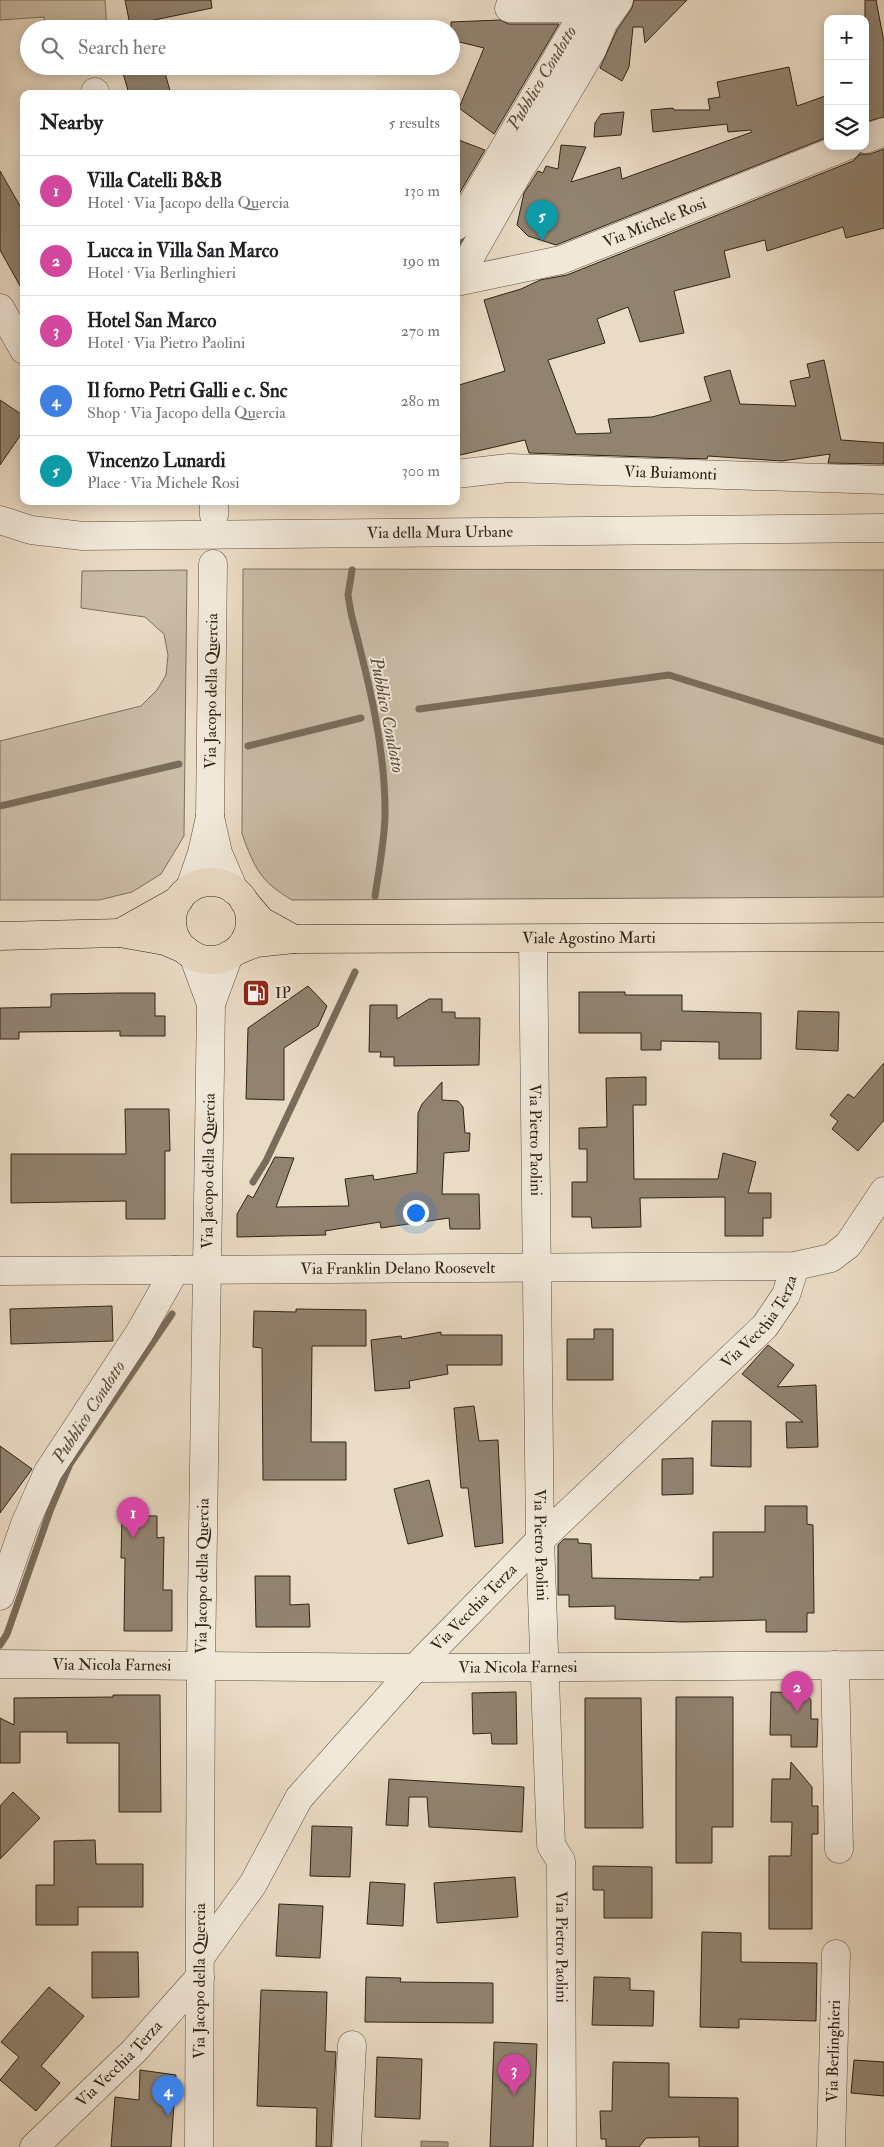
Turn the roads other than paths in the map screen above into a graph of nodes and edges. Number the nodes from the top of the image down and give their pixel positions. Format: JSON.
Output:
{"nodes":[{"id":1,"x":620,"y":0,"type":"edge"},
{"id":2,"x":576,"y":4,"type":"edge"},
{"id":3,"x":509,"y":8,"type":"dead end"},
{"id":4,"x":581,"y":42,"type":"junction"},
{"id":5,"x":518,"y":122,"type":"junction"},
{"id":6,"x":884,"y":132,"type":"edge"},
{"id":7,"x":542,"y":136,"type":"junction"},
{"id":8,"x":869,"y":138,"type":"edge"},
{"id":9,"x":837,"y":150,"type":"edge"},
{"id":10,"x":497,"y":187,"type":"junction"},
{"id":11,"x":460,"y":221,"type":"edge"},
{"id":12,"x":460,"y":273,"type":"edge"},
{"id":13,"x":460,"y":281,"type":"edge"},
{"id":14,"x":0,"y":308,"type":"edge"},
{"id":15,"x":20,"y":343,"type":"edge"},
{"id":16,"x":460,"y":474,"type":"edge"},
{"id":17,"x":884,"y":480,"type":"edge"},
{"id":18,"x":0,"y":520,"type":"edge"},
{"id":19,"x":884,"y":528,"type":"edge"},
{"id":20,"x":213,"y":564,"type":"dead end"},
{"id":21,"x":210,"y":817,"type":"junction"},
{"id":22,"x":184,"y":894,"type":"junction"},
{"id":23,"x":239,"y":896,"type":"junction"},
{"id":24,"x":120,"y":933,"type":"junction"},
{"id":25,"x":0,"y":936,"type":"edge"},
{"id":26,"x":884,"y":937,"type":"edge"},
{"id":27,"x":294,"y":939,"type":"junction"},
{"id":28,"x":534,"y":939,"type":"junction"},
{"id":29,"x":189,"y":953,"type":"junction"},
{"id":30,"x":232,"y":953,"type":"junction"},
{"id":31,"x":211,"y":1004,"type":"junction"},
{"id":32,"x":884,"y":1191,"type":"edge"},
{"id":33,"x":794,"y":1266,"type":"junction"},
{"id":34,"x":537,"y":1269,"type":"junction"},
{"id":35,"x":175,"y":1270,"type":"junction"},
{"id":36,"x":207,"y":1270,"type":"junction"},
{"id":37,"x":0,"y":1271,"type":"edge"},
{"id":38,"x":540,"y":1540,"type":"junction"},
{"id":39,"x":0,"y":1596,"type":"edge"},
{"id":40,"x":7,"y":1664,"type":"edge"},
{"id":41,"x":201,"y":1664,"type":"junction"},
{"id":42,"x":835,"y":1665,"type":"junction"},
{"id":43,"x":884,"y":1665,"type":"edge"},
{"id":44,"x":545,"y":1666,"type":"junction"},
{"id":45,"x":415,"y":1668,"type":"junction"},
{"id":46,"x":839,"y":1849,"type":"dead end"},
{"id":47,"x":836,"y":1954,"type":"dead end"},
{"id":48,"x":200,"y":1967,"type":"junction"},
{"id":49,"x":352,"y":2045,"type":"dead end"},
{"id":50,"x":34,"y":2147,"type":"edge"},
{"id":51,"x":199,"y":2147,"type":"edge"},
{"id":52,"x":347,"y":2147,"type":"edge"},
{"id":53,"x":562,"y":2147,"type":"edge"},
{"id":54,"x":831,"y":2147,"type":"edge"}],
"edges":[{"from":1,"to":4,"type":"street"},
{"from":2,"to":3,"type":"street"},
{"from":2,"to":4,"type":"street"},
{"from":4,"to":5,"type":"street"},
{"from":4,"to":7,"type":"street"},
{"from":5,"to":7,"type":"street"},
{"from":5,"to":10,"type":"street"},
{"from":6,"to":8,"type":"street"},
{"from":7,"to":10,"type":"street"},
{"from":9,"to":13,"type":"street","name":"Via Michele Rosi"},
{"from":10,"to":11,"type":"street"},
{"from":10,"to":12,"type":"street"},
{"from":14,"to":15,"type":"street"},
{"from":16,"to":17,"type":"street","name":"Via Buiamonti"},
{"from":18,"to":19,"type":"street","name":"Via della Mura Urbane"},
{"from":20,"to":21,"type":"street","name":"Via Jacopo della Quercia"},
{"from":21,"to":22,"type":"street","name":"Via Jacopo della Quercia"},
{"from":21,"to":23,"type":"street","name":"Via Jacopo della Quercia"},
{"from":22,"to":23,"type":"main road"},
{"from":22,"to":24,"type":"main road"},
{"from":22,"to":29,"type":"main road"},
{"from":23,"to":27,"type":"main road","name":"Viale Agostino Marti"},
{"from":23,"to":30,"type":"main road"},
{"from":24,"to":25,"type":"main road"},
{"from":24,"to":29,"type":"main road"},
{"from":26,"to":28,"type":"main road","name":"Viale Agostino Marti"},
{"from":27,"to":28,"type":"main road","name":"Viale Agostino Marti"},
{"from":27,"to":30,"type":"main road","name":"Viale Agostino Marti"},
{"from":28,"to":34,"type":"street","name":"Via Pietro Paolini"},
{"from":29,"to":30,"type":"main road"},
{"from":29,"to":31,"type":"street","name":"Via Jacopo della Quercia"},
{"from":30,"to":31,"type":"street","name":"Via Jacopo della Quercia"},
{"from":31,"to":36,"type":"street","name":"Via Jacopo della Quercia"},
{"from":32,"to":33,"type":"street","name":"Via Vecchia Terza"},
{"from":33,"to":34,"type":"street","name":"Via Franklin Delano Roosevelt"},
{"from":33,"to":38,"type":"street","name":"Via Vecchia Terza"},
{"from":34,"to":36,"type":"street","name":"Via Franklin Delano Roosevelt"},
{"from":34,"to":38,"type":"street","name":"Via Pietro Paolini"},
{"from":35,"to":36,"type":"street","name":"Via Franklin Delano Roosevelt"},
{"from":35,"to":37,"type":"street","name":"Via Franklin Delano Roosevelt"},
{"from":35,"to":39,"type":"street"},
{"from":36,"to":41,"type":"street","name":"Via Jacopo della Quercia"},
{"from":38,"to":44,"type":"street","name":"Via Pietro Paolini"},
{"from":38,"to":45,"type":"street","name":"Via Vecchia Terza"},
{"from":40,"to":41,"type":"street","name":"Via Nicola Farnesi"},
{"from":41,"to":45,"type":"street","name":"Via Nicola Farnesi"},
{"from":41,"to":48,"type":"street","name":"Via Jacopo della Quercia"},
{"from":42,"to":43,"type":"street","name":"Via Nicola Farnesi"},
{"from":42,"to":44,"type":"street","name":"Via Nicola Farnesi"},
{"from":42,"to":46,"type":"street"},
{"from":44,"to":45,"type":"street","name":"Via Nicola Farnesi"},
{"from":44,"to":53,"type":"street","name":"Via Pietro Paolini"},
{"from":45,"to":48,"type":"street","name":"Via Vecchia Terza"},
{"from":47,"to":54,"type":"street","name":"Via Berlinghieri"},
{"from":48,"to":50,"type":"street","name":"Via Vecchia Terza"},
{"from":48,"to":51,"type":"street","name":"Via Jacopo della Quercia"},
{"from":49,"to":52,"type":"street"}]}
